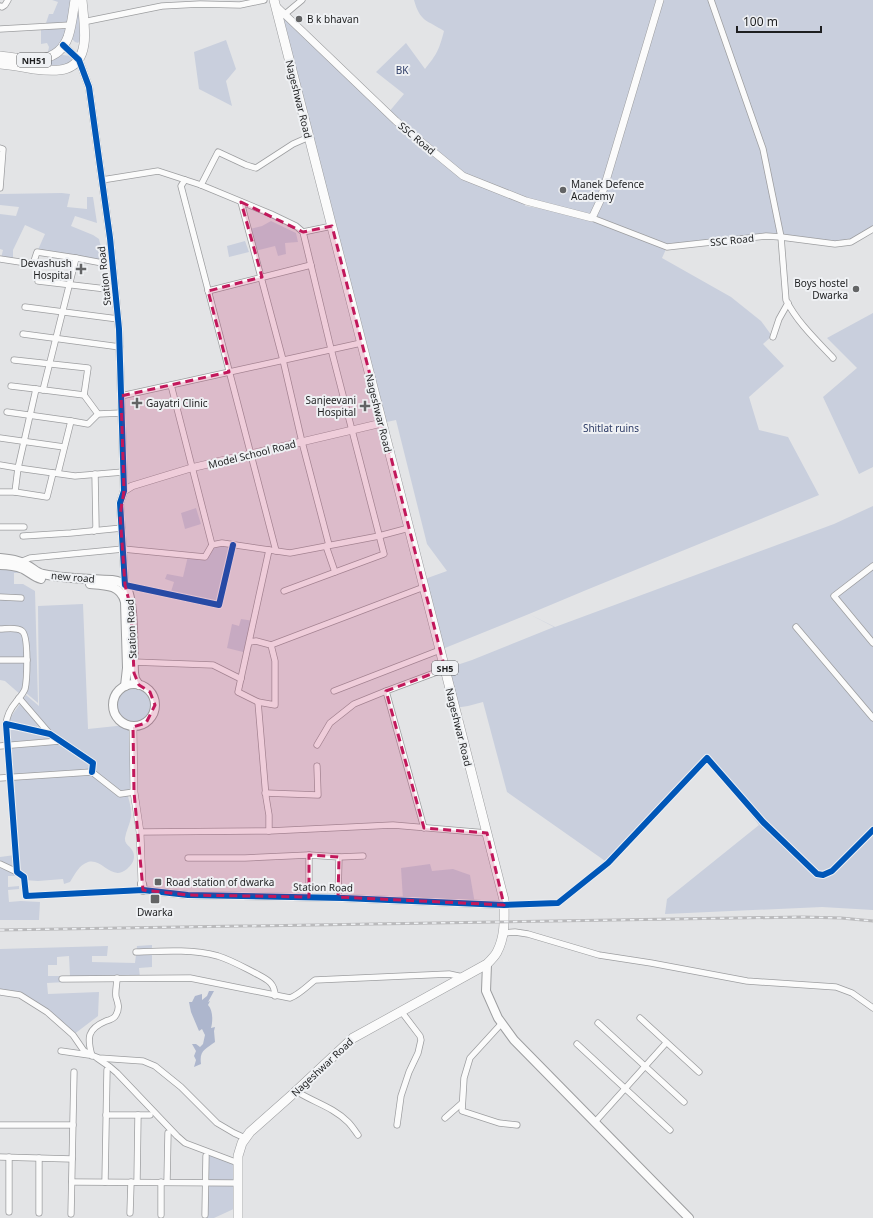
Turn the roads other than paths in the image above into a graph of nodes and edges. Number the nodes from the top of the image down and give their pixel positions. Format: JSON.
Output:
{"nodes":[{"id":1,"x":8,"y":0,"type":"edge"},
{"id":2,"x":75,"y":0,"type":"edge"},
{"id":3,"x":82,"y":0,"type":"edge"},
{"id":4,"x":264,"y":0,"type":"edge"},
{"id":5,"x":302,"y":0,"type":"edge"},
{"id":6,"x":711,"y":0,"type":"edge"},
{"id":7,"x":659,"y":1,"type":"edge"},
{"id":8,"x":274,"y":3,"type":"edge"},
{"id":9,"x":0,"y":6,"type":"edge"},
{"id":10,"x":284,"y":15,"type":"junction"},
{"id":11,"x":83,"y":22,"type":"junction"},
{"id":12,"x":70,"y":25,"type":"junction"},
{"id":13,"x":0,"y":29,"type":"edge"},
{"id":14,"x":63,"y":45,"type":"junction"},
{"id":15,"x":0,"y":56,"type":"edge"},
{"id":16,"x":79,"y":60,"type":"junction"},
{"id":17,"x":0,"y":64,"type":"edge"},
{"id":18,"x":309,"y":137,"type":"junction"},
{"id":19,"x":0,"y":148,"type":"edge"},
{"id":20,"x":102,"y":180,"type":"junction"},
{"id":21,"x":185,"y":180,"type":"junction"},
{"id":22,"x":201,"y":185,"type":"junction"},
{"id":23,"x":0,"y":188,"type":"edge"},
{"id":24,"x":241,"y":202,"type":"junction"},
{"id":25,"x":592,"y":218,"type":"junction"},
{"id":26,"x":332,"y":226,"type":"junction"},
{"id":27,"x":873,"y":229,"type":"edge"},
{"id":28,"x":303,"y":232,"type":"junction"},
{"id":29,"x":781,"y":237,"type":"junction"},
{"id":30,"x":76,"y":258,"type":"junction"},
{"id":31,"x":0,"y":259,"type":"edge"},
{"id":32,"x":113,"y":265,"type":"junction"},
{"id":33,"x":311,"y":265,"type":"junction"},
{"id":34,"x":262,"y":277,"type":"junction"},
{"id":35,"x":38,"y":281,"type":"dead end"},
{"id":36,"x":69,"y":285,"type":"junction"},
{"id":37,"x":115,"y":290,"type":"junction"},
{"id":38,"x":208,"y":291,"type":"junction"},
{"id":39,"x":788,"y":303,"type":"junction"},
{"id":40,"x":25,"y":307,"type":"dead end"},
{"id":41,"x":62,"y":311,"type":"junction"},
{"id":42,"x":118,"y":319,"type":"junction"},
{"id":43,"x":23,"y":334,"type":"dead end"},
{"id":44,"x":773,"y":337,"type":"dead end"},
{"id":45,"x":56,"y":338,"type":"junction"},
{"id":46,"x":361,"y":343,"type":"junction"},
{"id":47,"x":120,"y":347,"type":"junction"},
{"id":48,"x":331,"y":349,"type":"junction"},
{"id":49,"x":833,"y":358,"type":"dead end"},
{"id":50,"x":14,"y":360,"type":"dead end"},
{"id":51,"x":283,"y":360,"type":"junction"},
{"id":52,"x":50,"y":364,"type":"junction"},
{"id":53,"x":230,"y":372,"type":"junction"},
{"id":54,"x":171,"y":385,"type":"junction"},
{"id":55,"x":11,"y":386,"type":"dead end"},
{"id":56,"x":36,"y":389,"type":"junction"},
{"id":57,"x":43,"y":390,"type":"junction"},
{"id":58,"x":84,"y":395,"type":"junction"},
{"id":59,"x":121,"y":396,"type":"junction"},
{"id":60,"x":7,"y":412,"type":"dead end"},
{"id":61,"x":122,"y":413,"type":"junction"},
{"id":62,"x":98,"y":414,"type":"junction"},
{"id":63,"x":30,"y":415,"type":"junction"},
{"id":64,"x":70,"y":421,"type":"junction"},
{"id":65,"x":382,"y":423,"type":"junction"},
{"id":66,"x":352,"y":430,"type":"junction"},
{"id":67,"x":0,"y":438,"type":"edge"},
{"id":68,"x":24,"y":442,"type":"junction"},
{"id":69,"x":302,"y":442,"type":"junction"},
{"id":70,"x":64,"y":447,"type":"junction"},
{"id":71,"x":251,"y":454,"type":"junction"},
{"id":72,"x":0,"y":465,"type":"edge"},
{"id":73,"x":18,"y":468,"type":"junction"},
{"id":74,"x":192,"y":468,"type":"junction"},
{"id":75,"x":123,"y":472,"type":"junction"},
{"id":76,"x":56,"y":473,"type":"junction"},
{"id":77,"x":95,"y":474,"type":"junction"},
{"id":78,"x":124,"y":491,"type":"junction"},
{"id":79,"x":0,"y":492,"type":"edge"},
{"id":80,"x":15,"y":492,"type":"junction"},
{"id":81,"x":0,"y":527,"type":"edge"},
{"id":82,"x":24,"y":527,"type":"dead end"},
{"id":83,"x":122,"y":528,"type":"junction"},
{"id":84,"x":409,"y":528,"type":"junction"},
{"id":85,"x":94,"y":531,"type":"junction"},
{"id":86,"x":23,"y":536,"type":"dead end"},
{"id":87,"x":379,"y":536,"type":"junction"},
{"id":88,"x":212,"y":544,"type":"junction"},
{"id":89,"x":233,"y":545,"type":"junction"},
{"id":90,"x":327,"y":545,"type":"junction"},
{"id":91,"x":123,"y":549,"type":"junction"},
{"id":92,"x":269,"y":550,"type":"junction"},
{"id":93,"x":276,"y":551,"type":"junction"},
{"id":94,"x":0,"y":558,"type":"edge"},
{"id":95,"x":0,"y":565,"type":"edge"},
{"id":96,"x":19,"y":565,"type":"junction"},
{"id":97,"x":873,"y":566,"type":"edge"},
{"id":98,"x":335,"y":572,"type":"junction"},
{"id":99,"x":125,"y":585,"type":"junction"},
{"id":100,"x":110,"y":586,"type":"junction"},
{"id":101,"x":424,"y":587,"type":"junction"},
{"id":102,"x":284,"y":591,"type":"dead end"},
{"id":103,"x":123,"y":595,"type":"junction"},
{"id":104,"x":0,"y":597,"type":"edge"},
{"id":105,"x":21,"y":598,"type":"dead end"},
{"id":106,"x":796,"y":627,"type":"dead end"},
{"id":107,"x":0,"y":629,"type":"edge"},
{"id":108,"x":250,"y":642,"type":"junction"},
{"id":109,"x":873,"y":643,"type":"edge"},
{"id":110,"x":272,"y":645,"type":"junction"},
{"id":111,"x":440,"y":650,"type":"junction"},
{"id":112,"x":0,"y":660,"type":"edge"},
{"id":113,"x":27,"y":660,"type":"junction"},
{"id":114,"x":133,"y":662,"type":"junction"},
{"id":115,"x":445,"y":669,"type":"junction"},
{"id":116,"x":241,"y":679,"type":"junction"},
{"id":117,"x":139,"y":685,"type":"junction"},
{"id":118,"x":125,"y":686,"type":"junction"},
{"id":119,"x":334,"y":691,"type":"dead end"},
{"id":120,"x":386,"y":691,"type":"junction"},
{"id":121,"x":19,"y":698,"type":"junction"},
{"id":122,"x":258,"y":702,"type":"junction"},
{"id":123,"x":873,"y":718,"type":"edge"},
{"id":124,"x":6,"y":724,"type":"junction"},
{"id":125,"x":133,"y":727,"type":"junction"},
{"id":126,"x":50,"y":734,"type":"junction"},
{"id":127,"x":60,"y":741,"type":"junction"},
{"id":128,"x":6,"y":745,"type":"junction"},
{"id":129,"x":318,"y":745,"type":"dead end"},
{"id":130,"x":0,"y":746,"type":"edge"},
{"id":131,"x":317,"y":766,"type":"dead end"},
{"id":132,"x":92,"y":772,"type":"junction"},
{"id":133,"x":0,"y":778,"type":"edge"},
{"id":134,"x":9,"y":778,"type":"junction"},
{"id":135,"x":134,"y":792,"type":"junction"},
{"id":136,"x":265,"y":793,"type":"junction"},
{"id":137,"x":424,"y":828,"type":"junction"},
{"id":138,"x":873,"y":830,"type":"edge"},
{"id":139,"x":269,"y":831,"type":"junction"},
{"id":140,"x":140,"y":832,"type":"junction"},
{"id":141,"x":486,"y":833,"type":"junction"},
{"id":142,"x":309,"y":855,"type":"junction"},
{"id":143,"x":362,"y":856,"type":"dead end"},
{"id":144,"x":339,"y":857,"type":"junction"},
{"id":145,"x":188,"y":858,"type":"dead end"},
{"id":146,"x":0,"y":864,"type":"edge"},
{"id":147,"x":17,"y":872,"type":"junction"},
{"id":148,"x":142,"y":887,"type":"junction"},
{"id":149,"x":309,"y":897,"type":"junction"},
{"id":150,"x":338,"y":897,"type":"junction"},
{"id":151,"x":504,"y":905,"type":"junction"},
{"id":152,"x":503,"y":933,"type":"junction"},
{"id":153,"x":136,"y":952,"type":"dead end"},
{"id":154,"x":488,"y":964,"type":"junction"},
{"id":155,"x":463,"y":977,"type":"junction"},
{"id":156,"x":117,"y":978,"type":"junction"},
{"id":157,"x":62,"y":979,"type":"dead end"},
{"id":158,"x":0,"y":992,"type":"edge"},
{"id":159,"x":275,"y":996,"type":"junction"},
{"id":160,"x":873,"y":1008,"type":"edge"},
{"id":161,"x":401,"y":1011,"type":"junction"},
{"id":162,"x":640,"y":1018,"type":"dead end"},
{"id":163,"x":502,"y":1023,"type":"junction"},
{"id":164,"x":598,"y":1023,"type":"dead end"},
{"id":165,"x":666,"y":1043,"type":"junction"},
{"id":166,"x":577,"y":1044,"type":"dead end"},
{"id":167,"x":61,"y":1051,"type":"dead end"},
{"id":168,"x":92,"y":1056,"type":"junction"},
{"id":169,"x":646,"y":1066,"type":"junction"},
{"id":170,"x":107,"y":1070,"type":"dead end"},
{"id":171,"x":74,"y":1072,"type":"dead end"},
{"id":172,"x":698,"y":1072,"type":"dead end"},
{"id":173,"x":625,"y":1089,"type":"junction"},
{"id":174,"x":296,"y":1091,"type":"junction"},
{"id":175,"x":684,"y":1102,"type":"dead end"},
{"id":176,"x":462,"y":1104,"type":"junction"},
{"id":177,"x":106,"y":1115,"type":"junction"},
{"id":178,"x":138,"y":1115,"type":"junction"},
{"id":179,"x":150,"y":1115,"type":"dead end"},
{"id":180,"x":445,"y":1118,"type":"dead end"},
{"id":181,"x":595,"y":1122,"type":"junction"},
{"id":182,"x":0,"y":1124,"type":"edge"},
{"id":183,"x":73,"y":1125,"type":"junction"},
{"id":184,"x":518,"y":1125,"type":"dead end"},
{"id":185,"x":397,"y":1126,"type":"dead end"},
{"id":186,"x":670,"y":1130,"type":"dead end"},
{"id":187,"x":168,"y":1133,"type":"dead end"},
{"id":188,"x":358,"y":1135,"type":"dead end"},
{"id":189,"x":245,"y":1138,"type":"junction"},
{"id":190,"x":206,"y":1156,"type":"dead end"},
{"id":191,"x":0,"y":1157,"type":"edge"},
{"id":192,"x":9,"y":1157,"type":"junction"},
{"id":193,"x":39,"y":1158,"type":"junction"},
{"id":194,"x":72,"y":1159,"type":"junction"},
{"id":195,"x":238,"y":1164,"type":"junction"},
{"id":196,"x":72,"y":1182,"type":"junction"},
{"id":197,"x":105,"y":1182,"type":"junction"},
{"id":198,"x":134,"y":1182,"type":"junction"},
{"id":199,"x":164,"y":1182,"type":"junction"},
{"id":200,"x":206,"y":1183,"type":"junction"},
{"id":201,"x":238,"y":1183,"type":"junction"},
{"id":202,"x":8,"y":1212,"type":"dead end"},
{"id":203,"x":39,"y":1212,"type":"dead end"},
{"id":204,"x":130,"y":1213,"type":"dead end"},
{"id":205,"x":71,"y":1214,"type":"dead end"},
{"id":206,"x":160,"y":1215,"type":"dead end"},
{"id":207,"x":206,"y":1215,"type":"dead end"},
{"id":208,"x":238,"y":1218,"type":"edge"},
{"id":209,"x":689,"y":1218,"type":"edge"}],
"edges":[{"from":1,"to":9,"type":"street"},
{"from":2,"to":12,"type":"main road","number":"NH51"},
{"from":3,"to":11,"type":"main road"},
{"from":4,"to":11,"type":"street"},
{"from":5,"to":10,"type":"street"},
{"from":6,"to":29,"type":"street"},
{"from":7,"to":25,"type":"street"},
{"from":8,"to":10,"type":"street","name":"SSC Road"},
{"from":8,"to":18,"type":"main road","name":"Nageshwar Road","number":"SH5"},
{"from":10,"to":25,"type":"street","name":"SSC Road"},
{"from":11,"to":16,"type":"main road"},
{"from":12,"to":13,"type":"street"},
{"from":12,"to":14,"type":"main road","number":"NH51"},
{"from":14,"to":15,"type":"main road","number":"NH51"},
{"from":14,"to":16,"type":"street","name":"Station Road"},
{"from":16,"to":17,"type":"main road","number":"NH51"},
{"from":16,"to":20,"type":"street","name":"Station Road"},
{"from":18,"to":22,"type":"street"},
{"from":18,"to":26,"type":"main road","name":"Nageshwar Road","number":"SH5"},
{"from":19,"to":23,"type":"street"},
{"from":20,"to":21,"type":"street"},
{"from":20,"to":32,"type":"street","name":"Station Road"},
{"from":21,"to":22,"type":"street"},
{"from":21,"to":38,"type":"street"},
{"from":22,"to":24,"type":"street"},
{"from":24,"to":28,"type":"street"},
{"from":24,"to":34,"type":"street"},
{"from":25,"to":29,"type":"street","name":"SSC Road"},
{"from":26,"to":28,"type":"street"},
{"from":26,"to":46,"type":"main road","name":"Nageshwar Road","number":"SH5"},
{"from":27,"to":29,"type":"street","name":"SSC Road"},
{"from":28,"to":33,"type":"street"},
{"from":29,"to":39,"type":"street"},
{"from":30,"to":31,"type":"street"},
{"from":30,"to":32,"type":"street"},
{"from":30,"to":36,"type":"street"},
{"from":32,"to":37,"type":"street","name":"Station Road"},
{"from":33,"to":34,"type":"street"},
{"from":33,"to":48,"type":"street"},
{"from":34,"to":38,"type":"street"},
{"from":34,"to":51,"type":"street"},
{"from":35,"to":36,"type":"street"},
{"from":36,"to":37,"type":"street"},
{"from":36,"to":41,"type":"street"},
{"from":37,"to":42,"type":"street","name":"Station Road"},
{"from":38,"to":53,"type":"street"},
{"from":39,"to":44,"type":"street"},
{"from":39,"to":49,"type":"street"},
{"from":40,"to":41,"type":"street"},
{"from":41,"to":42,"type":"street"},
{"from":41,"to":45,"type":"street"},
{"from":42,"to":47,"type":"street","name":"Station Road"},
{"from":43,"to":45,"type":"street"},
{"from":45,"to":47,"type":"street"},
{"from":45,"to":52,"type":"street"},
{"from":46,"to":48,"type":"street"},
{"from":46,"to":65,"type":"main road","name":"Nageshwar Road","number":"SH5"},
{"from":47,"to":59,"type":"street","name":"Station Road"},
{"from":48,"to":51,"type":"street"},
{"from":48,"to":66,"type":"street"},
{"from":50,"to":52,"type":"street"},
{"from":51,"to":53,"type":"street"},
{"from":51,"to":69,"type":"street"},
{"from":52,"to":57,"type":"street"},
{"from":52,"to":58,"type":"street"},
{"from":53,"to":54,"type":"street"},
{"from":53,"to":71,"type":"street"},
{"from":54,"to":59,"type":"street"},
{"from":54,"to":74,"type":"street"},
{"from":55,"to":56,"type":"street"},
{"from":56,"to":57,"type":"street"},
{"from":56,"to":63,"type":"street"},
{"from":57,"to":58,"type":"street"},
{"from":58,"to":62,"type":"street"},
{"from":59,"to":61,"type":"street","name":"Station Road"},
{"from":60,"to":63,"type":"street"},
{"from":61,"to":62,"type":"street"},
{"from":61,"to":75,"type":"street","name":"Station Road"},
{"from":62,"to":64,"type":"street"},
{"from":63,"to":64,"type":"street"},
{"from":63,"to":68,"type":"street"},
{"from":64,"to":70,"type":"street"},
{"from":65,"to":66,"type":"street","name":"Model School Road"},
{"from":65,"to":84,"type":"main road","name":"Nageshwar Road","number":"SH5"},
{"from":66,"to":69,"type":"street","name":"Model School Road"},
{"from":66,"to":87,"type":"street"},
{"from":67,"to":68,"type":"street"},
{"from":68,"to":70,"type":"street"},
{"from":68,"to":73,"type":"street"},
{"from":69,"to":71,"type":"street","name":"Model School Road"},
{"from":69,"to":90,"type":"street"},
{"from":70,"to":76,"type":"street"},
{"from":71,"to":74,"type":"street","name":"Model School Road"},
{"from":71,"to":93,"type":"street"},
{"from":72,"to":73,"type":"street"},
{"from":73,"to":76,"type":"street"},
{"from":73,"to":80,"type":"street"},
{"from":74,"to":78,"type":"street","name":"Model School Road"},
{"from":74,"to":88,"type":"street"},
{"from":75,"to":77,"type":"street"},
{"from":75,"to":78,"type":"street","name":"Station Road"},
{"from":76,"to":77,"type":"street"},
{"from":76,"to":80,"type":"street"},
{"from":77,"to":85,"type":"street"},
{"from":78,"to":83,"type":"street","name":"Station Road"},
{"from":79,"to":80,"type":"street"},
{"from":81,"to":82,"type":"street"},
{"from":83,"to":85,"type":"street"},
{"from":83,"to":91,"type":"street"},
{"from":84,"to":87,"type":"street"},
{"from":84,"to":101,"type":"main road","name":"Nageshwar Road","number":"SH5"},
{"from":85,"to":86,"type":"street"},
{"from":87,"to":90,"type":"street"},
{"from":87,"to":98,"type":"street"},
{"from":88,"to":89,"type":"street"},
{"from":88,"to":91,"type":"street"},
{"from":89,"to":92,"type":"street"},
{"from":89,"to":99,"type":"street"},
{"from":90,"to":93,"type":"street"},
{"from":90,"to":98,"type":"street"},
{"from":91,"to":96,"type":"street"},
{"from":91,"to":99,"type":"street","name":"Station Road"},
{"from":92,"to":93,"type":"street"},
{"from":92,"to":108,"type":"street"},
{"from":94,"to":96,"type":"main road","name":"new road"},
{"from":95,"to":96,"type":"main road","name":"new road"},
{"from":96,"to":99,"type":"main road","name":"new road"},
{"from":96,"to":100,"type":"main road","name":"new road"},
{"from":97,"to":109,"type":"street"},
{"from":98,"to":102,"type":"street"},
{"from":99,"to":100,"type":"street"},
{"from":99,"to":103,"type":"street"},
{"from":99,"to":114,"type":"main road","name":"Station Road"},
{"from":100,"to":103,"type":"main road","name":"new road"},
{"from":101,"to":110,"type":"street"},
{"from":101,"to":111,"type":"main road","name":"Nageshwar Road","number":"SH5"},
{"from":103,"to":118,"type":"main road"},
{"from":104,"to":105,"type":"street"},
{"from":106,"to":123,"type":"street"},
{"from":107,"to":113,"type":"street"},
{"from":108,"to":110,"type":"street"},
{"from":108,"to":116,"type":"street"},
{"from":110,"to":122,"type":"street"},
{"from":111,"to":115,"type":"main road","name":"Nageshwar Road","number":"SH5"},
{"from":111,"to":119,"type":"street"},
{"from":112,"to":113,"type":"street"},
{"from":113,"to":121,"type":"street"},
{"from":114,"to":116,"type":"street"},
{"from":114,"to":117,"type":"main road","name":"Station Road"},
{"from":115,"to":120,"type":"street"},
{"from":115,"to":141,"type":"main road","name":"Nageshwar Road","number":"SH5"},
{"from":116,"to":122,"type":"street"},
{"from":117,"to":118,"type":"main road"},
{"from":117,"to":125,"type":"main road"},
{"from":118,"to":125,"type":"main road"},
{"from":120,"to":129,"type":"street"},
{"from":120,"to":137,"type":"street"},
{"from":121,"to":124,"type":"street"},
{"from":121,"to":126,"type":"street"},
{"from":122,"to":136,"type":"street"},
{"from":124,"to":126,"type":"street"},
{"from":124,"to":128,"type":"street"},
{"from":125,"to":135,"type":"street"},
{"from":126,"to":127,"type":"street"},
{"from":127,"to":128,"type":"street"},
{"from":127,"to":132,"type":"street"},
{"from":128,"to":130,"type":"street"},
{"from":128,"to":134,"type":"street"},
{"from":131,"to":136,"type":"street"},
{"from":132,"to":134,"type":"street"},
{"from":132,"to":135,"type":"street"},
{"from":133,"to":134,"type":"street"},
{"from":134,"to":147,"type":"street"},
{"from":135,"to":140,"type":"street"},
{"from":136,"to":139,"type":"street"},
{"from":137,"to":139,"type":"street"},
{"from":137,"to":141,"type":"street"},
{"from":138,"to":151,"type":"street"},
{"from":139,"to":140,"type":"street"},
{"from":140,"to":148,"type":"street"},
{"from":141,"to":151,"type":"main road","name":"Nageshwar Road","number":"SH5"},
{"from":142,"to":144,"type":"street"},
{"from":142,"to":145,"type":"street"},
{"from":142,"to":149,"type":"street"},
{"from":143,"to":144,"type":"street"},
{"from":144,"to":150,"type":"street"},
{"from":146,"to":147,"type":"street"},
{"from":147,"to":148,"type":"street"},
{"from":148,"to":149,"type":"street","name":"Station Road"},
{"from":149,"to":150,"type":"street","name":"Station Road"},
{"from":150,"to":151,"type":"street","name":"Station Road"},
{"from":151,"to":152,"type":"main road","name":"Nageshwar Road","number":"SH5"},
{"from":152,"to":154,"type":"main road","name":"Nageshwar Road","number":"SH5"},
{"from":152,"to":160,"type":"street"},
{"from":153,"to":159,"type":"street"},
{"from":154,"to":155,"type":"main road","name":"Nageshwar Road"},
{"from":154,"to":163,"type":"main road"},
{"from":155,"to":159,"type":"street"},
{"from":155,"to":161,"type":"main road","name":"Nageshwar Road"},
{"from":156,"to":157,"type":"street"},
{"from":156,"to":159,"type":"street"},
{"from":156,"to":168,"type":"street"},
{"from":158,"to":168,"type":"street"},
{"from":161,"to":174,"type":"main road","name":"Nageshwar Road"},
{"from":161,"to":185,"type":"street"},
{"from":162,"to":165,"type":"street"},
{"from":163,"to":176,"type":"street"},
{"from":163,"to":181,"type":"main road"},
{"from":164,"to":169,"type":"street"},
{"from":165,"to":169,"type":"street"},
{"from":165,"to":172,"type":"street"},
{"from":166,"to":173,"type":"street"},
{"from":167,"to":168,"type":"street"},
{"from":168,"to":189,"type":"street"},
{"from":168,"to":195,"type":"street"},
{"from":169,"to":173,"type":"street"},
{"from":169,"to":175,"type":"street"},
{"from":170,"to":177,"type":"street"},
{"from":171,"to":183,"type":"street"},
{"from":173,"to":181,"type":"street"},
{"from":173,"to":186,"type":"street"},
{"from":174,"to":188,"type":"street"},
{"from":174,"to":189,"type":"main road","name":"Nageshwar Road"},
{"from":176,"to":180,"type":"street"},
{"from":176,"to":184,"type":"street"},
{"from":177,"to":178,"type":"street"},
{"from":177,"to":197,"type":"street"},
{"from":178,"to":179,"type":"street"},
{"from":178,"to":198,"type":"street"},
{"from":181,"to":209,"type":"main road"},
{"from":182,"to":183,"type":"street"},
{"from":183,"to":194,"type":"street"},
{"from":187,"to":199,"type":"street"},
{"from":189,"to":195,"type":"main road","name":"Nageshwar Road"},
{"from":190,"to":200,"type":"street"},
{"from":191,"to":192,"type":"street"},
{"from":192,"to":193,"type":"street"},
{"from":192,"to":202,"type":"street"},
{"from":193,"to":194,"type":"street"},
{"from":193,"to":203,"type":"street"},
{"from":194,"to":196,"type":"street"},
{"from":195,"to":201,"type":"main road","name":"Nageshwar Road"},
{"from":196,"to":197,"type":"street"},
{"from":196,"to":205,"type":"street"},
{"from":197,"to":198,"type":"street"},
{"from":198,"to":199,"type":"street"},
{"from":198,"to":204,"type":"street"},
{"from":199,"to":200,"type":"street"},
{"from":199,"to":206,"type":"street"},
{"from":200,"to":201,"type":"street"},
{"from":200,"to":207,"type":"street"},
{"from":201,"to":208,"type":"main road","name":"Nageshwar Road"}]}
